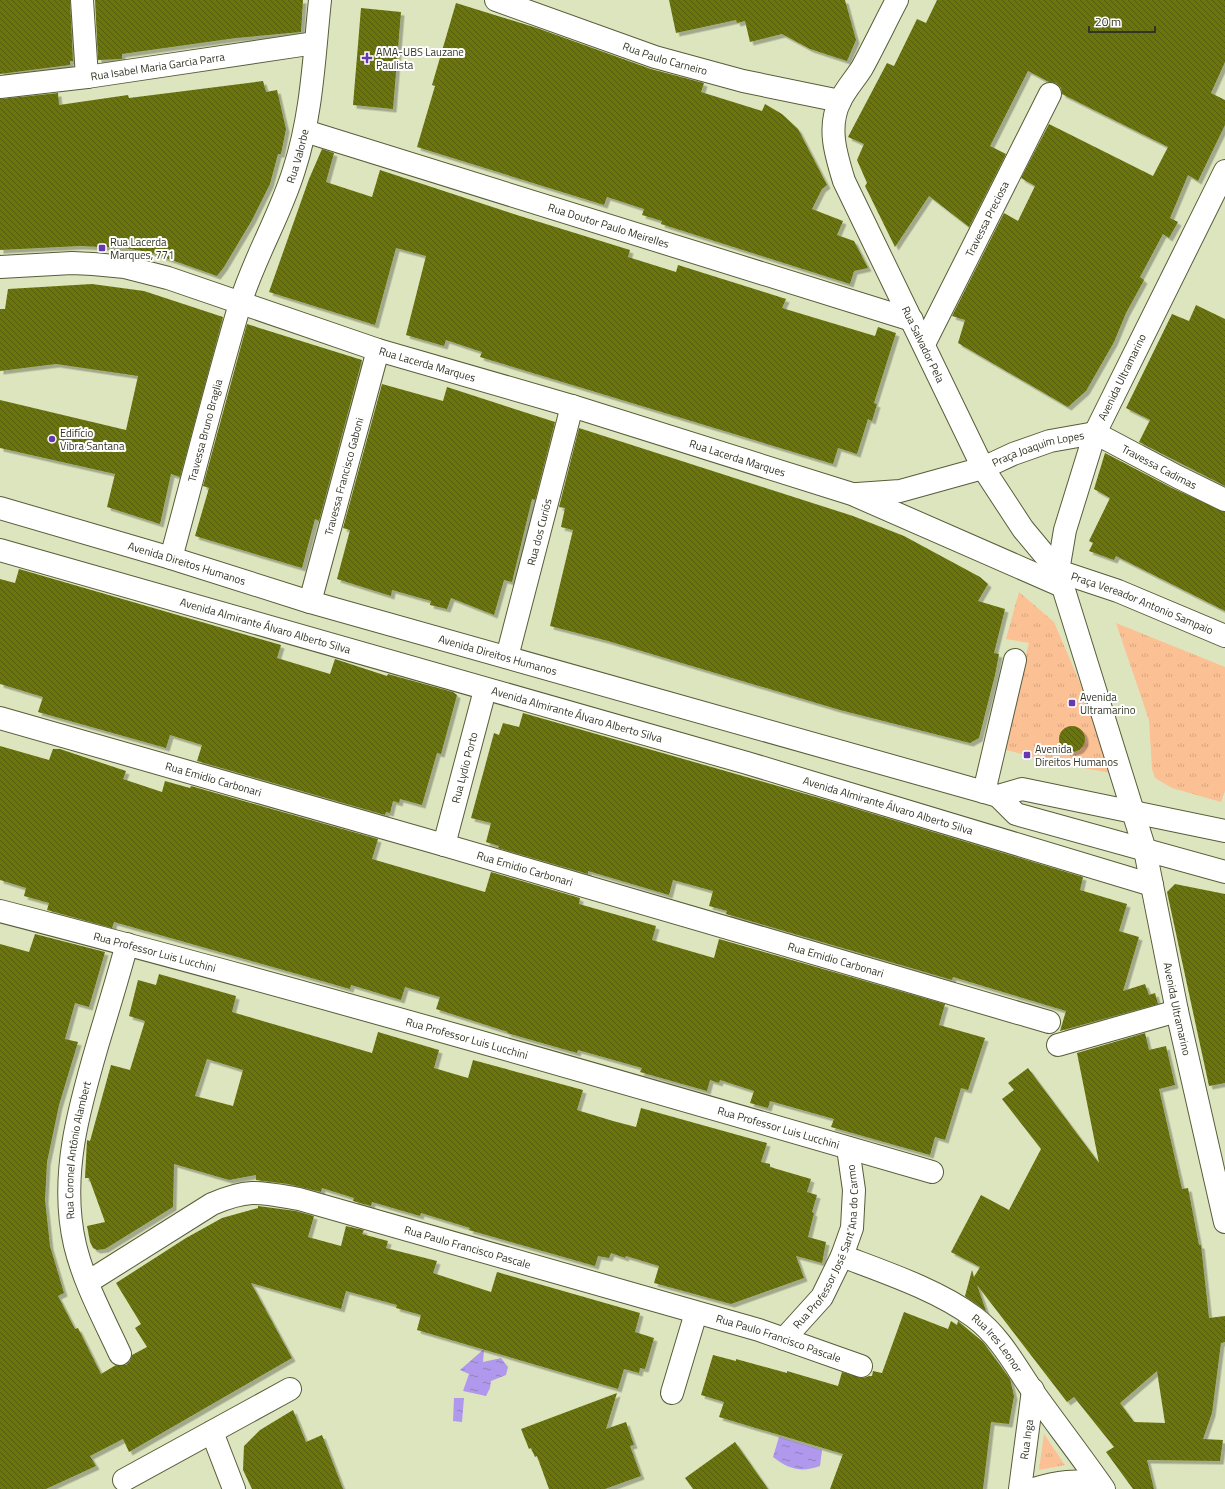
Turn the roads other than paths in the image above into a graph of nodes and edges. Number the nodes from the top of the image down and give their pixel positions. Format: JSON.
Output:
{"nodes":[{"id":1,"x":82,"y":0,"type":"edge"},
{"id":2,"x":320,"y":0,"type":"edge"},
{"id":3,"x":496,"y":0,"type":"edge"},
{"id":4,"x":897,"y":0,"type":"edge"},
{"id":5,"x":315,"y":43,"type":"junction"},
{"id":6,"x":87,"y":77,"type":"junction"},
{"id":7,"x":0,"y":87,"type":"edge"},
{"id":8,"x":1050,"y":94,"type":"dead end"},
{"id":9,"x":840,"y":101,"type":"junction"},
{"id":10,"x":305,"y":131,"type":"junction"},
{"id":11,"x":1225,"y":171,"type":"edge"},
{"id":12,"x":0,"y":268,"type":"edge"},
{"id":13,"x":241,"y":304,"type":"junction"},
{"id":14,"x":912,"y":320,"type":"junction"},
{"id":15,"x":924,"y":344,"type":"junction"},
{"id":16,"x":378,"y":350,"type":"junction"},
{"id":17,"x":572,"y":406,"type":"junction"},
{"id":18,"x":1095,"y":433,"type":"junction"},
{"id":19,"x":983,"y":468,"type":"junction"},
{"id":20,"x":852,"y":494,"type":"junction"},
{"id":21,"x":1225,"y":500,"type":"edge"},
{"id":22,"x":0,"y":508,"type":"edge"},
{"id":23,"x":0,"y":550,"type":"edge"},
{"id":24,"x":171,"y":558,"type":"junction"},
{"id":25,"x":1060,"y":579,"type":"junction"},
{"id":26,"x":310,"y":602,"type":"junction"},
{"id":27,"x":1225,"y":636,"type":"edge"},
{"id":28,"x":507,"y":657,"type":"junction"},
{"id":29,"x":1015,"y":660,"type":"dead end"},
{"id":30,"x":485,"y":690,"type":"junction"},
{"id":31,"x":0,"y":718,"type":"edge"},
{"id":32,"x":991,"y":794,"type":"junction"},
{"id":33,"x":1134,"y":812,"type":"junction"},
{"id":34,"x":1225,"y":831,"type":"edge"},
{"id":35,"x":444,"y":845,"type":"junction"},
{"id":36,"x":1145,"y":850,"type":"junction"},
{"id":37,"x":1225,"y":872,"type":"edge"},
{"id":38,"x":1152,"y":885,"type":"junction"},
{"id":39,"x":0,"y":911,"type":"edge"},
{"id":40,"x":127,"y":944,"type":"junction"},
{"id":41,"x":1177,"y":1011,"type":"junction"},
{"id":42,"x":1049,"y":1022,"type":"dead end"},
{"id":43,"x":1058,"y":1044,"type":"dead end"},
{"id":44,"x":848,"y":1148,"type":"junction"},
{"id":45,"x":932,"y":1172,"type":"dead end"},
{"id":46,"x":1225,"y":1222,"type":"edge"},
{"id":47,"x":842,"y":1256,"type":"junction"},
{"id":48,"x":88,"y":1282,"type":"junction"},
{"id":49,"x":696,"y":1313,"type":"junction"},
{"id":50,"x":784,"y":1339,"type":"junction"},
{"id":51,"x":120,"y":1354,"type":"dead end"},
{"id":52,"x":861,"y":1366,"type":"dead end"},
{"id":53,"x":290,"y":1389,"type":"dead end"},
{"id":54,"x":1033,"y":1390,"type":"junction"},
{"id":55,"x":672,"y":1393,"type":"dead end"},
{"id":56,"x":212,"y":1432,"type":"junction"},
{"id":57,"x":124,"y":1480,"type":"dead end"},
{"id":58,"x":1102,"y":1486,"type":"edge"},
{"id":59,"x":234,"y":1489,"type":"edge"},
{"id":60,"x":1020,"y":1489,"type":"edge"},
{"id":61,"x":1034,"y":1489,"type":"edge"}],
"edges":[{"from":1,"to":6,"type":"street"},
{"from":2,"to":5,"type":"street","name":"Rua Valorbe"},
{"from":3,"to":9,"type":"street","name":"Rua Paulo Carneiro"},
{"from":4,"to":9,"type":"street","name":"Rua Salvador Pela"},
{"from":5,"to":6,"type":"street","name":"Rua Isabel Maria Garcia Parra"},
{"from":5,"to":10,"type":"street","name":"Rua Valorbe"},
{"from":6,"to":7,"type":"street","name":"Rua Isabel Maria Garcia Parra"},
{"from":8,"to":15,"type":"street","name":"Travessa Preciosa"},
{"from":9,"to":14,"type":"street","name":"Rua Salvador Pela"},
{"from":10,"to":13,"type":"street","name":"Rua Valorbe"},
{"from":10,"to":14,"type":"street","name":"Rua Doutor Paulo Meirelles"},
{"from":11,"to":18,"type":"street","name":"Avenida Ultramarino"},
{"from":12,"to":13,"type":"street","name":"Rua Lacerda Marques"},
{"from":13,"to":16,"type":"street","name":"Rua Lacerda Marques"},
{"from":13,"to":24,"type":"street","name":"Travessa Bruno Braglia"},
{"from":14,"to":15,"type":"street","name":"Rua Salvador Pela"},
{"from":15,"to":19,"type":"street","name":"Rua Salvador Pela"},
{"from":16,"to":17,"type":"street","name":"Rua Lacerda Marques"},
{"from":16,"to":26,"type":"street","name":"Travessa Francisco Gaboni"},
{"from":17,"to":20,"type":"street","name":"Rua Lacerda Marques"},
{"from":17,"to":28,"type":"street","name":"Rua dos Curiós"},
{"from":18,"to":19,"type":"street","name":"Praça Joaquim Lopes"},
{"from":18,"to":21,"type":"street","name":"Travessa Cadimas"},
{"from":18,"to":25,"type":"street","name":"Avenida Ultramarino"},
{"from":19,"to":20,"type":"street","name":"Rua Lacerda Marques"},
{"from":19,"to":25,"type":"street","name":"Rua Salvador Pela"},
{"from":20,"to":25,"type":"street","name":"Rua Lacerda Marques"},
{"from":22,"to":24,"type":"street","name":"Avenida Direitos Humanos"},
{"from":23,"to":30,"type":"street","name":"Avenida Almirante Álvaro Alberto Silva"},
{"from":24,"to":26,"type":"street","name":"Avenida Direitos Humanos"},
{"from":25,"to":27,"type":"street","name":"Praça Vereador Antonio Sampaio"},
{"from":25,"to":33,"type":"street","name":"Avenida Ultramarino"},
{"from":26,"to":28,"type":"street","name":"Avenida Direitos Humanos"},
{"from":28,"to":32,"type":"street","name":"Avenida Direitos Humanos"},
{"from":29,"to":32,"type":"street"},
{"from":30,"to":35,"type":"street","name":"Rua Lydio Porto"},
{"from":30,"to":38,"type":"street","name":"Avenida Almirante Álvaro Alberto Silva"},
{"from":31,"to":35,"type":"street","name":"Rua Emidio Carbonari"},
{"from":32,"to":33,"type":"street"},
{"from":32,"to":36,"type":"street","name":"Avenida Direitos Humanos"},
{"from":33,"to":34,"type":"street"},
{"from":33,"to":36,"type":"street","name":"Avenida Ultramarino"},
{"from":35,"to":42,"type":"street","name":"Rua Emidio Carbonari"},
{"from":36,"to":37,"type":"street","name":"Avenida Direitos Humanos"},
{"from":36,"to":38,"type":"street","name":"Avenida Ultramarino"},
{"from":38,"to":41,"type":"street","name":"Avenida Ultramarino"},
{"from":39,"to":40,"type":"street","name":"Rua Professor Luis Lucchini"},
{"from":40,"to":44,"type":"street","name":"Rua Professor Luis Lucchini"},
{"from":40,"to":48,"type":"street","name":"Rua Coronel Antônio Alambert"},
{"from":41,"to":43,"type":"street"},
{"from":41,"to":46,"type":"street","name":"Avenida Ultramarino"},
{"from":44,"to":45,"type":"street","name":"Rua Professor Luis Lucchini"},
{"from":44,"to":47,"type":"street","name":"Rua Professor José Sant´Ana do Carmo"},
{"from":47,"to":50,"type":"street","name":"Rua Professor José Sant´Ana do Carmo"},
{"from":47,"to":54,"type":"street","name":"Rua Ires Leonor"},
{"from":48,"to":49,"type":"street","name":"Rua Paulo Francisco Pascale"},
{"from":48,"to":51,"type":"street","name":"Rua Coronel Antônio Alambert"},
{"from":49,"to":50,"type":"street","name":"Rua Paulo Francisco Pascale"},
{"from":49,"to":55,"type":"street"},
{"from":50,"to":52,"type":"street","name":"Rua Paulo Francisco Pascale"},
{"from":53,"to":56,"type":"street"},
{"from":54,"to":58,"type":"street","name":"Rua Ires Leonor"},
{"from":54,"to":60,"type":"street","name":"Rua Inga"},
{"from":56,"to":57,"type":"street"},
{"from":56,"to":59,"type":"street"},
{"from":58,"to":61,"type":"street"}]}
